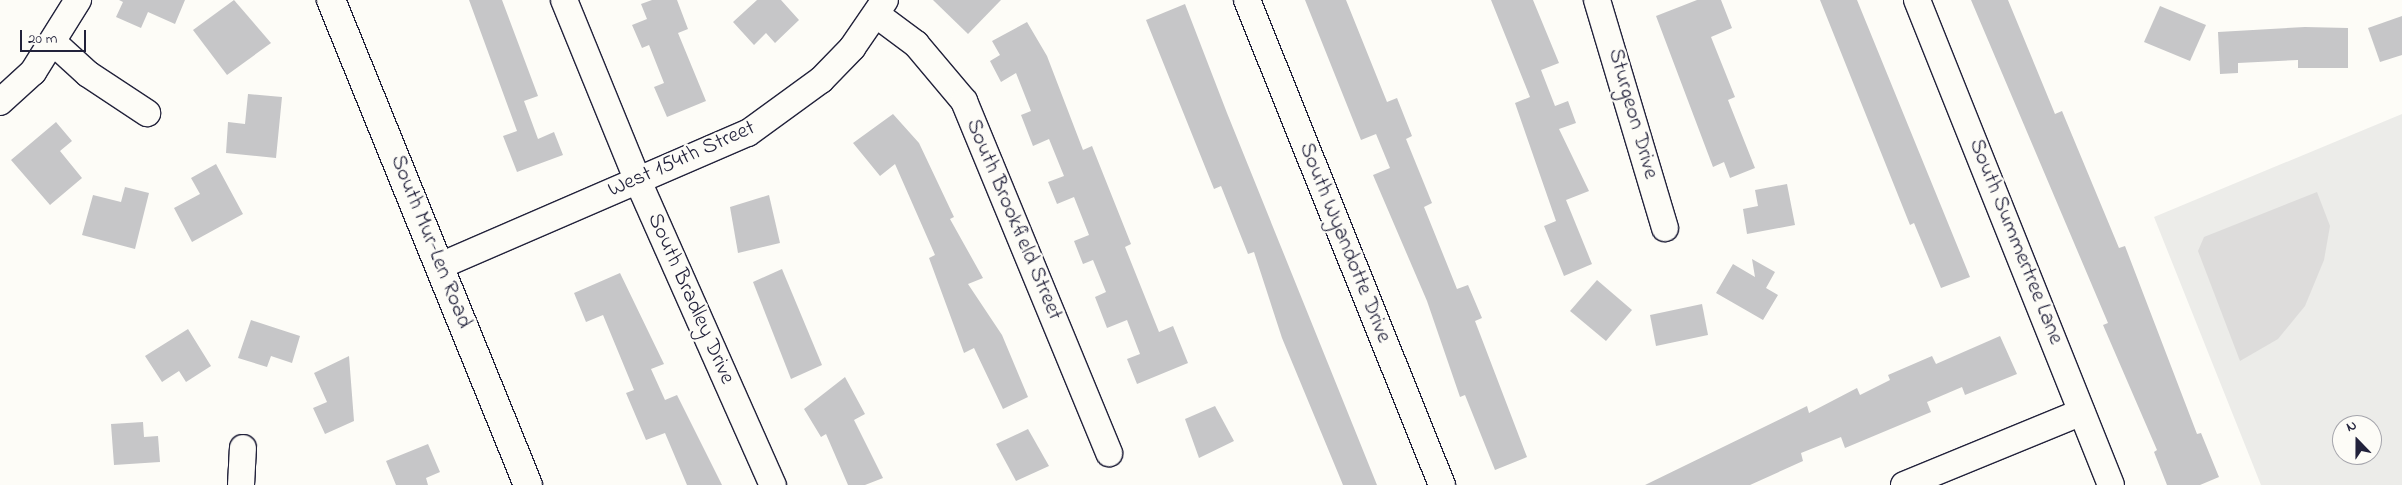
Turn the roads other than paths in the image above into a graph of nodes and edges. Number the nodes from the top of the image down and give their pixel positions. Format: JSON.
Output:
{"nodes":[{"id":1,"x":78,"y":0,"type":"edge"},
{"id":2,"x":331,"y":0,"type":"edge"},
{"id":3,"x":564,"y":0,"type":"edge"},
{"id":4,"x":1247,"y":0,"type":"edge"},
{"id":5,"x":1597,"y":0,"type":"edge"},
{"id":6,"x":1917,"y":0,"type":"edge"},
{"id":7,"x":881,"y":8,"type":"edge"},
{"id":8,"x":54,"y":43,"type":"junction"},
{"id":9,"x":0,"y":102,"type":"edge"},
{"id":10,"x":147,"y":113,"type":"dead end"},
{"id":11,"x":638,"y":180,"type":"junction"},
{"id":12,"x":1665,"y":228,"type":"dead end"},
{"id":13,"x":440,"y":266,"type":"junction"},
{"id":14,"x":2082,"y":412,"type":"junction"},
{"id":15,"x":243,"y":448,"type":"dead end"},
{"id":16,"x":1109,"y":453,"type":"dead end"},
{"id":17,"x":240,"y":485,"type":"edge"},
{"id":18,"x":528,"y":485,"type":"edge"},
{"id":19,"x":774,"y":485,"type":"edge"},
{"id":20,"x":1442,"y":485,"type":"edge"},
{"id":21,"x":1904,"y":485,"type":"edge"},
{"id":22,"x":2111,"y":485,"type":"edge"}],
"edges":[{"from":1,"to":8,"type":"street"},
{"from":2,"to":13,"type":"main road","name":"South Mur-Len Road"},
{"from":3,"to":11,"type":"street","name":"South Bradley Drive"},
{"from":4,"to":20,"type":"street","name":"South Wyandotte Drive"},
{"from":5,"to":12,"type":"street","name":"Sturgeon Drive"},
{"from":6,"to":14,"type":"street","name":"South Summertree Lane"},
{"from":7,"to":11,"type":"street","name":"West 154th Street"},
{"from":7,"to":16,"type":"street","name":"South Brookfield Street"},
{"from":8,"to":9,"type":"street"},
{"from":8,"to":10,"type":"street"},
{"from":11,"to":13,"type":"street","name":"West 154th Street"},
{"from":11,"to":19,"type":"street","name":"South Bradley Drive"},
{"from":13,"to":18,"type":"main road","name":"South Mur-Len Road"},
{"from":14,"to":21,"type":"street"},
{"from":14,"to":22,"type":"street","name":"South Summertree Lane"},
{"from":15,"to":17,"type":"street"}]}
